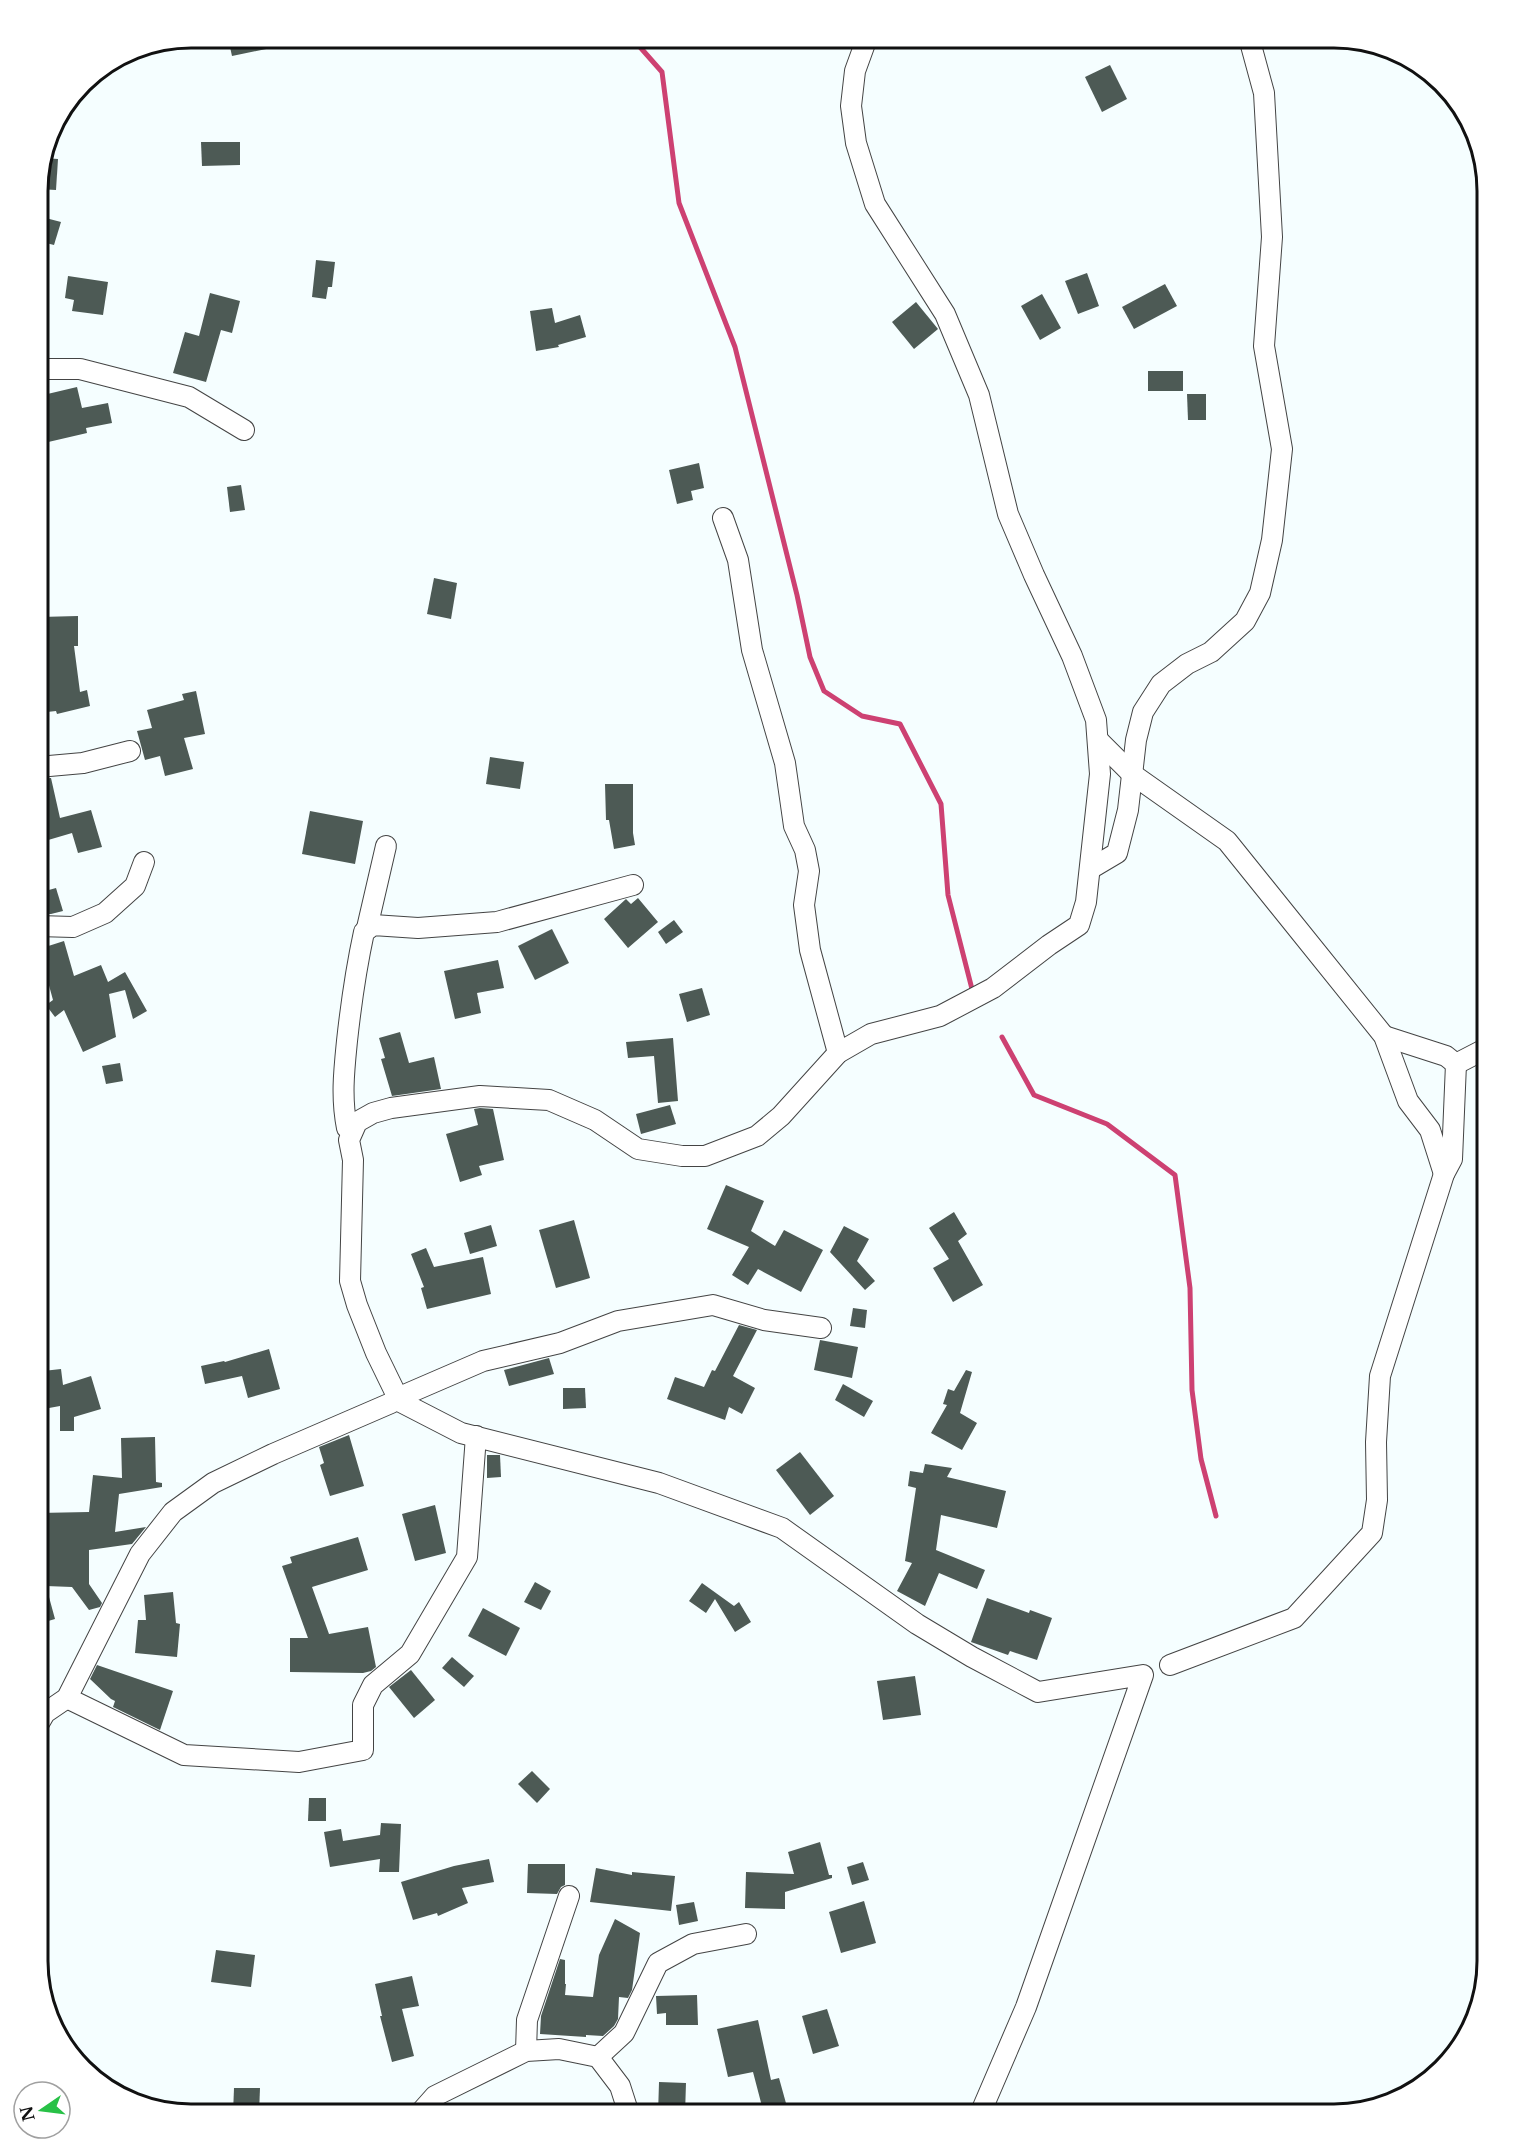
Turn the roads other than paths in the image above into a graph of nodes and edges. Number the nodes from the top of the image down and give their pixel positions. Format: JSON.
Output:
{"nodes":[{"id":1,"x":863,"y":48,"type":"edge"},
{"id":2,"x":1252,"y":48,"type":"edge"},
{"id":3,"x":48,"y":369,"type":"edge"},
{"id":4,"x":244,"y":430,"type":"dead end"},
{"id":5,"x":723,"y":518,"type":"dead end"},
{"id":6,"x":1098,"y":740,"type":"junction"},
{"id":7,"x":130,"y":752,"type":"dead end"},
{"id":8,"x":48,"y":766,"type":"edge"},
{"id":9,"x":1132,"y":774,"type":"junction"},
{"id":10,"x":386,"y":846,"type":"dead end"},
{"id":11,"x":144,"y":862,"type":"dead end"},
{"id":12,"x":1090,"y":869,"type":"junction"},
{"id":13,"x":633,"y":885,"type":"dead end"},
{"id":14,"x":48,"y":926,"type":"edge"},
{"id":15,"x":368,"y":928,"type":"junction"},
{"id":16,"x":1384,"y":1036,"type":"junction"},
{"id":17,"x":838,"y":1053,"type":"junction"},
{"id":18,"x":1477,"y":1054,"type":"edge"},
{"id":19,"x":1456,"y":1064,"type":"junction"},
{"id":20,"x":352,"y":1128,"type":"junction"},
{"id":21,"x":1444,"y":1174,"type":"junction"},
{"id":22,"x":821,"y":1328,"type":"dead end"},
{"id":23,"x":395,"y":1399,"type":"junction"},
{"id":24,"x":476,"y":1436,"type":"junction"},
{"id":25,"x":1170,"y":1665,"type":"dead end"},
{"id":26,"x":67,"y":1698,"type":"junction"},
{"id":27,"x":48,"y":1711,"type":"edge"},
{"id":28,"x":570,"y":1896,"type":"dead end"},
{"id":29,"x":746,"y":1934,"type":"dead end"},
{"id":30,"x":526,"y":2051,"type":"junction"},
{"id":31,"x":598,"y":2057,"type":"junction"},
{"id":32,"x":427,"y":2104,"type":"edge"},
{"id":33,"x":626,"y":2104,"type":"edge"},
{"id":34,"x":984,"y":2104,"type":"edge"}],
"edges":[{"from":1,"to":6,"type":"street"},
{"from":2,"to":9,"type":"street"},
{"from":3,"to":4,"type":"street"},
{"from":5,"to":17,"type":"street"},
{"from":6,"to":9,"type":"street"},
{"from":6,"to":12,"type":"street"},
{"from":7,"to":8,"type":"street"},
{"from":9,"to":12,"type":"street"},
{"from":9,"to":16,"type":"street"},
{"from":10,"to":15,"type":"street"},
{"from":11,"to":14,"type":"street"},
{"from":12,"to":17,"type":"street"},
{"from":13,"to":15,"type":"street"},
{"from":15,"to":20,"type":"street"},
{"from":16,"to":19,"type":"street"},
{"from":16,"to":21,"type":"street"},
{"from":17,"to":20,"type":"street"},
{"from":18,"to":19,"type":"street"},
{"from":19,"to":21,"type":"street"},
{"from":20,"to":23,"type":"street"},
{"from":21,"to":25,"type":"street"},
{"from":22,"to":23,"type":"street"},
{"from":23,"to":24,"type":"street"},
{"from":23,"to":26,"type":"street"},
{"from":24,"to":26,"type":"street"},
{"from":24,"to":34,"type":"street"},
{"from":26,"to":27,"type":"street"},
{"from":28,"to":30,"type":"street"},
{"from":29,"to":31,"type":"street"},
{"from":30,"to":31,"type":"street"},
{"from":30,"to":32,"type":"street"},
{"from":31,"to":33,"type":"street"}]}
